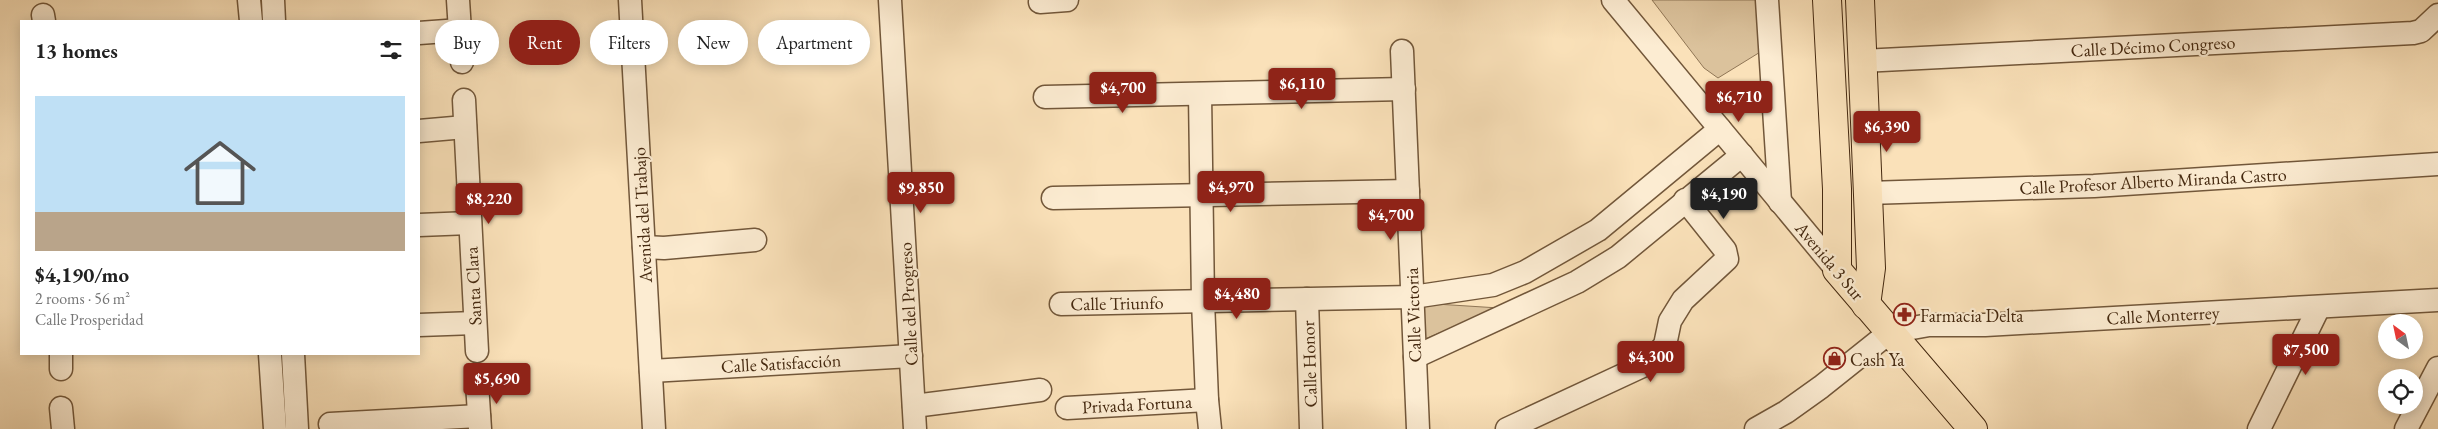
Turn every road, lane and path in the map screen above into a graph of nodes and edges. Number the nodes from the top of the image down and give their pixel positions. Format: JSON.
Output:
{"nodes":[{"id":1,"x":249,"y":0,"type":"edge"},
{"id":2,"x":273,"y":0,"type":"edge"},
{"id":3,"x":458,"y":0,"type":"edge"},
{"id":4,"x":630,"y":0,"type":"edge"},
{"id":5,"x":890,"y":0,"type":"edge"},
{"id":6,"x":1067,"y":0,"type":"edge"},
{"id":7,"x":1613,"y":0,"type":"edge"},
{"id":8,"x":1766,"y":0,"type":"edge"},
{"id":9,"x":1827,"y":0,"type":"edge"},
{"id":10,"x":1860,"y":0,"type":"edge"},
{"id":11,"x":1040,"y":2,"type":"dead end"},
{"id":12,"x":2438,"y":15,"type":"edge"},
{"id":13,"x":251,"y":20,"type":"edge"},
{"id":14,"x":274,"y":20,"type":"edge"},
{"id":15,"x":459,"y":20,"type":"edge"},
{"id":16,"x":435,"y":31,"type":"edge"},
{"id":17,"x":420,"y":32,"type":"edge"},
{"id":18,"x":1402,"y":51,"type":"dead end"},
{"id":19,"x":1862,"y":61,"type":"junction"},
{"id":20,"x":1404,"y":89,"type":"junction"},
{"id":21,"x":1200,"y":94,"type":"junction"},
{"id":22,"x":1045,"y":97,"type":"dead end"},
{"id":23,"x":464,"y":100,"type":"dead end"},
{"id":24,"x":465,"y":128,"type":"junction"},
{"id":25,"x":1720,"y":129,"type":"junction"},
{"id":26,"x":420,"y":131,"type":"edge"},
{"id":27,"x":1742,"y":155,"type":"junction"},
{"id":28,"x":2438,"y":164,"type":"edge"},
{"id":29,"x":1408,"y":191,"type":"junction"},
{"id":30,"x":1868,"y":193,"type":"junction"},
{"id":31,"x":1200,"y":195,"type":"junction"},
{"id":32,"x":1053,"y":198,"type":"dead end"},
{"id":33,"x":1685,"y":200,"type":"junction"},
{"id":34,"x":1780,"y":202,"type":"junction"},
{"id":35,"x":470,"y":223,"type":"junction"},
{"id":36,"x":420,"y":226,"type":"edge"},
{"id":37,"x":755,"y":240,"type":"dead end"},
{"id":38,"x":644,"y":247,"type":"junction"},
{"id":39,"x":1837,"y":270,"type":"junction"},
{"id":40,"x":1493,"y":285,"type":"junction"},
{"id":41,"x":1413,"y":297,"type":"junction"},
{"id":42,"x":1307,"y":299,"type":"junction"},
{"id":43,"x":2438,"y":300,"type":"edge"},
{"id":44,"x":1203,"y":302,"type":"junction"},
{"id":45,"x":1061,"y":304,"type":"dead end"},
{"id":46,"x":1866,"y":305,"type":"junction"},
{"id":47,"x":2319,"y":307,"type":"junction"},
{"id":48,"x":1508,"y":315,"type":"junction"},
{"id":49,"x":475,"y":323,"type":"junction"},
{"id":50,"x":420,"y":325,"type":"edge"},
{"id":51,"x":1890,"y":332,"type":"junction"},
{"id":52,"x":477,"y":352,"type":"dead end"},
{"id":53,"x":270,"y":355,"type":"edge"},
{"id":54,"x":293,"y":355,"type":"edge"},
{"id":55,"x":911,"y":356,"type":"junction"},
{"id":56,"x":1415,"y":357,"type":"junction"},
{"id":57,"x":2438,"y":368,"type":"edge"},
{"id":58,"x":651,"y":371,"type":"junction"},
{"id":59,"x":477,"y":383,"type":"dead end"},
{"id":60,"x":1040,"y":390,"type":"dead end"},
{"id":61,"x":1207,"y":400,"type":"junction"},
{"id":62,"x":914,"y":406,"type":"junction"},
{"id":63,"x":1067,"y":408,"type":"dead end"},
{"id":64,"x":480,"y":422,"type":"edge"},
{"id":65,"x":330,"y":424,"type":"dead end"},
{"id":66,"x":275,"y":429,"type":"edge"},
{"id":67,"x":297,"y":429,"type":"edge"},
{"id":68,"x":654,"y":429,"type":"edge"},
{"id":69,"x":915,"y":429,"type":"edge"},
{"id":70,"x":1210,"y":429,"type":"edge"},
{"id":71,"x":1311,"y":429,"type":"edge"},
{"id":72,"x":1418,"y":429,"type":"edge"},
{"id":73,"x":1507,"y":429,"type":"edge"},
{"id":74,"x":1756,"y":429,"type":"edge"},
{"id":75,"x":1973,"y":429,"type":"edge"},
{"id":76,"x":2259,"y":429,"type":"edge"},
{"id":77,"x":2406,"y":429,"type":"edge"}],
"edges":[{"from":1,"to":13,"type":"street"},
{"from":2,"to":14,"type":"street"},
{"from":3,"to":15,"type":"street"},
{"from":4,"to":38,"type":"street","name":"Avenida del Trabajo"},
{"from":5,"to":55,"type":"street","name":"Calle del Progreso"},
{"from":6,"to":11,"type":"street"},
{"from":7,"to":25,"type":"street","name":"Avenida 3 Sur"},
{"from":8,"to":34,"type":"street"},
{"from":9,"to":39,"type":"main road"},
{"from":10,"to":19,"type":"main road"},
{"from":12,"to":19,"type":"street","name":"Calle Décimo Congreso"},
{"from":16,"to":17,"type":"street"},
{"from":18,"to":20,"type":"street","name":"Calle Victoria"},
{"from":19,"to":30,"type":"main road"},
{"from":20,"to":21,"type":"street"},
{"from":20,"to":29,"type":"street","name":"Calle Victoria"},
{"from":21,"to":22,"type":"street"},
{"from":21,"to":31,"type":"street"},
{"from":23,"to":24,"type":"street","name":"Santa Clara"},
{"from":24,"to":26,"type":"street"},
{"from":24,"to":35,"type":"street","name":"Santa Clara"},
{"from":25,"to":27,"type":"street","name":"Avenida 3 Sur"},
{"from":25,"to":40,"type":"street","name":"Calle Triunfo"},
{"from":27,"to":33,"type":"street"},
{"from":27,"to":34,"type":"street","name":"Avenida 3 Sur"},
{"from":28,"to":30,"type":"street","name":"Calle Profesor Alberto Miranda Castro"},
{"from":29,"to":31,"type":"street"},
{"from":29,"to":41,"type":"street","name":"Calle Victoria"},
{"from":30,"to":46,"type":"main road"},
{"from":31,"to":32,"type":"street"},
{"from":31,"to":44,"type":"street"},
{"from":33,"to":48,"type":"street"},
{"from":33,"to":73,"type":"street"},
{"from":34,"to":39,"type":"street","name":"Avenida 3 Sur"},
{"from":35,"to":36,"type":"street"},
{"from":35,"to":49,"type":"street","name":"Santa Clara"},
{"from":37,"to":38,"type":"street"},
{"from":38,"to":58,"type":"street","name":"Avenida del Trabajo"},
{"from":39,"to":46,"type":"main road","name":"Avenida 3 Sur"},
{"from":40,"to":41,"type":"street","name":"Calle Triunfo"},
{"from":40,"to":48,"type":"street"},
{"from":41,"to":42,"type":"street","name":"Calle Triunfo"},
{"from":41,"to":56,"type":"street","name":"Calle Victoria"},
{"from":42,"to":44,"type":"street","name":"Calle Triunfo"},
{"from":42,"to":71,"type":"street","name":"Calle Honor"},
{"from":43,"to":47,"type":"street","name":"Calle Monterrey"},
{"from":44,"to":45,"type":"street","name":"Calle Triunfo"},
{"from":44,"to":61,"type":"street"},
{"from":46,"to":51,"type":"main road","name":"Avenida 3 Sur"},
{"from":47,"to":51,"type":"street","name":"Calle Monterrey"},
{"from":47,"to":76,"type":"street"},
{"from":48,"to":56,"type":"street"},
{"from":49,"to":50,"type":"street"},
{"from":49,"to":52,"type":"street","name":"Santa Clara"},
{"from":51,"to":74,"type":"street"},
{"from":51,"to":75,"type":"main road","name":"Avenida 3 Sur"},
{"from":53,"to":66,"type":"street"},
{"from":54,"to":67,"type":"street"},
{"from":55,"to":58,"type":"street","name":"Calle Satisfacción"},
{"from":55,"to":62,"type":"street","name":"Calle del Progreso"},
{"from":56,"to":72,"type":"street","name":"Calle Victoria"},
{"from":57,"to":77,"type":"street"},
{"from":58,"to":68,"type":"street","name":"Avenida del Trabajo"},
{"from":59,"to":64,"type":"street"},
{"from":60,"to":62,"type":"street"},
{"from":61,"to":63,"type":"street","name":"Privada Fortuna"},
{"from":61,"to":70,"type":"street"},
{"from":62,"to":69,"type":"street","name":"Calle del Progreso"},
{"from":64,"to":65,"type":"street"}]}
